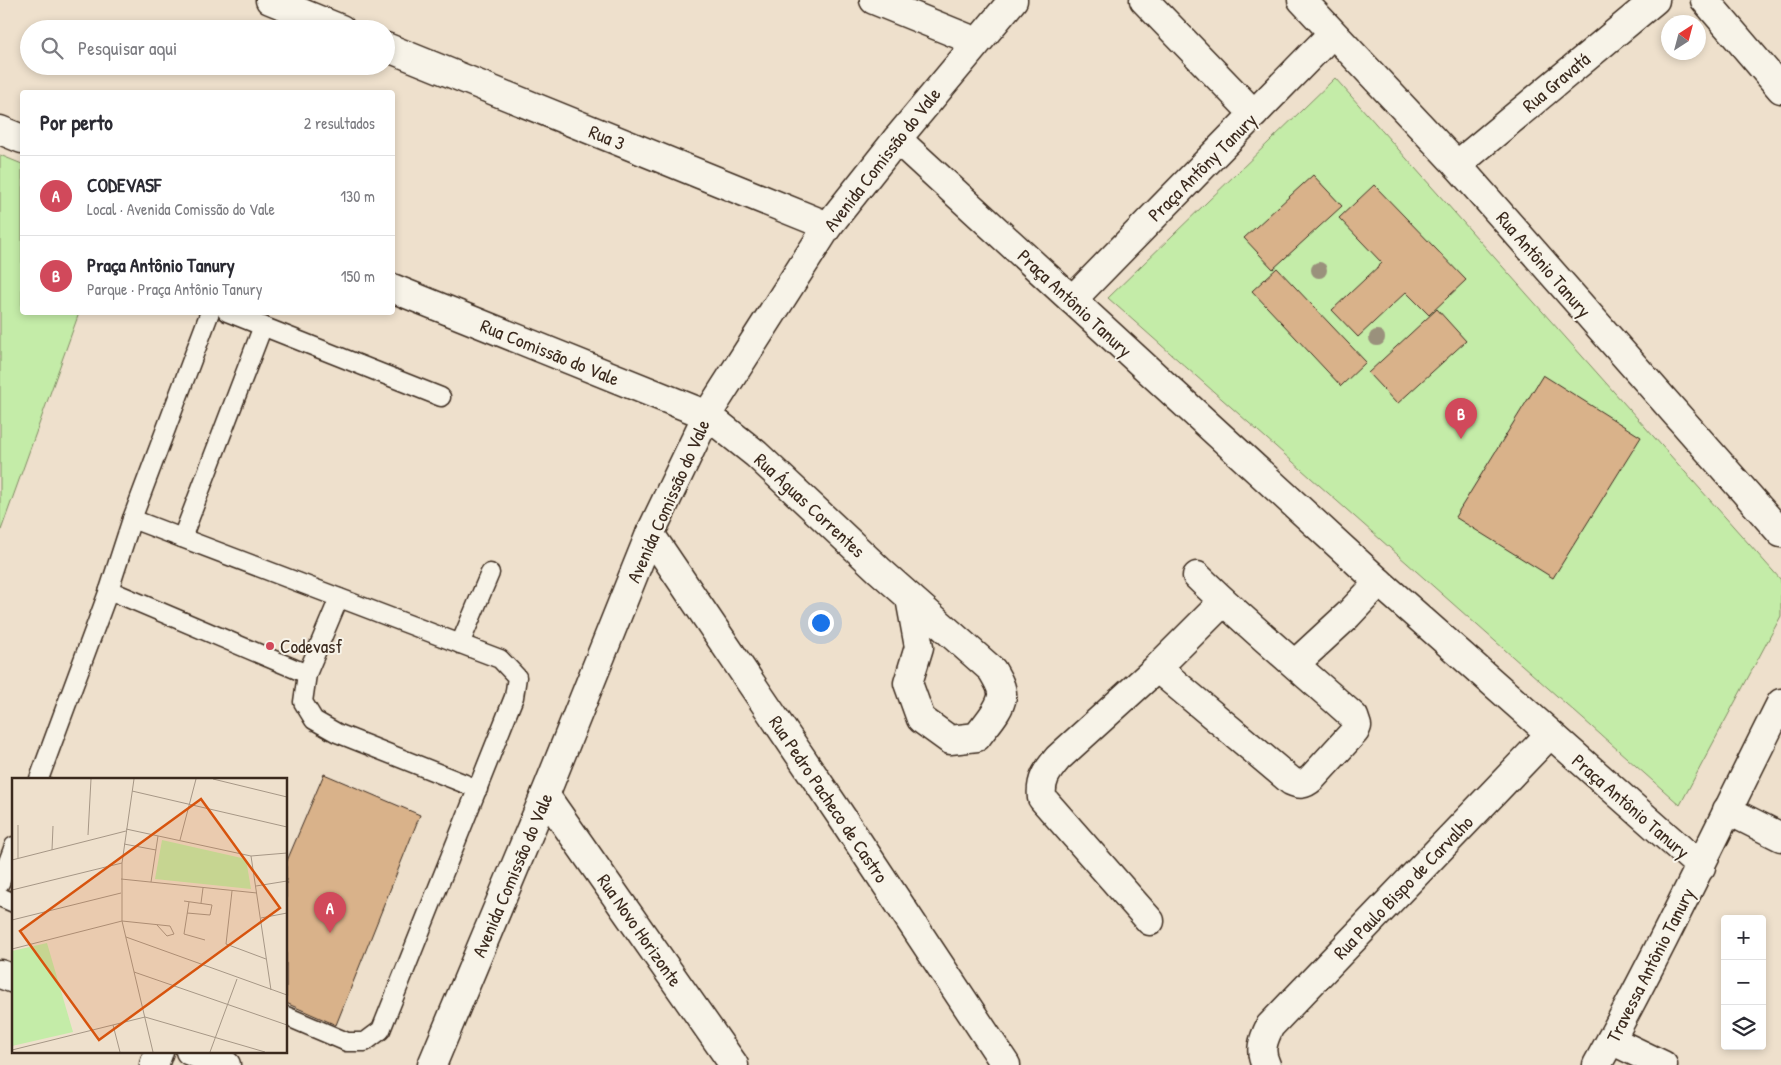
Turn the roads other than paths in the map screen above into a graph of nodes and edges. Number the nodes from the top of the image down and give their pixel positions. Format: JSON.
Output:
{"nodes":[{"id":1,"x":270,"y":0,"type":"edge"},
{"id":2,"x":874,"y":0,"type":"edge"},
{"id":3,"x":1013,"y":0,"type":"edge"},
{"id":4,"x":1144,"y":0,"type":"edge"},
{"id":5,"x":1302,"y":0,"type":"edge"},
{"id":6,"x":1655,"y":0,"type":"edge"},
{"id":7,"x":1704,"y":0,"type":"edge"},
{"id":8,"x":319,"y":20,"type":"edge"},
{"id":9,"x":1332,"y":34,"type":"junction"},
{"id":10,"x":977,"y":42,"type":"junction"},
{"id":11,"x":395,"y":51,"type":"edge"},
{"id":12,"x":1781,"y":89,"type":"edge"},
{"id":13,"x":1254,"y":114,"type":"junction"},
{"id":14,"x":0,"y":130,"type":"edge"},
{"id":15,"x":20,"y":138,"type":"edge"},
{"id":16,"x":897,"y":139,"type":"junction"},
{"id":17,"x":1457,"y":165,"type":"junction"},
{"id":18,"x":828,"y":226,"type":"junction"},
{"id":19,"x":395,"y":289,"type":"edge"},
{"id":20,"x":1072,"y":300,"type":"junction"},
{"id":21,"x":209,"y":315,"type":"edge"},
{"id":22,"x":234,"y":315,"type":"edge"},
{"id":23,"x":262,"y":326,"type":"junction"},
{"id":24,"x":442,"y":397,"type":"dead end"},
{"id":25,"x":707,"y":415,"type":"junction"},
{"id":26,"x":132,"y":519,"type":"junction"},
{"id":27,"x":1781,"y":533,"type":"edge"},
{"id":28,"x":650,"y":534,"type":"junction"},
{"id":29,"x":182,"y":538,"type":"junction"},
{"id":30,"x":490,"y":573,"type":"dead end"},
{"id":31,"x":1197,"y":576,"type":"dead end"},
{"id":32,"x":1379,"y":582,"type":"junction"},
{"id":33,"x":109,"y":590,"type":"junction"},
{"id":34,"x":340,"y":598,"type":"junction"},
{"id":35,"x":910,"y":598,"type":"junction"},
{"id":36,"x":1223,"y":602,"type":"junction"},
{"id":37,"x":460,"y":644,"type":"junction"},
{"id":38,"x":1295,"y":664,"type":"junction"},
{"id":39,"x":1157,"y":668,"type":"junction"},
{"id":40,"x":307,"y":674,"type":"junction"},
{"id":41,"x":1781,"y":703,"type":"edge"},
{"id":42,"x":1550,"y":734,"type":"junction"},
{"id":43,"x":39,"y":778,"type":"edge"},
{"id":44,"x":478,"y":789,"type":"junction"},
{"id":45,"x":545,"y":796,"type":"junction"},
{"id":46,"x":1727,"y":810,"type":"junction"},
{"id":47,"x":1781,"y":837,"type":"edge"},
{"id":48,"x":12,"y":851,"type":"edge"},
{"id":49,"x":1701,"y":867,"type":"junction"},
{"id":50,"x":0,"y":882,"type":"edge"},
{"id":51,"x":0,"y":897,"type":"edge"},
{"id":52,"x":12,"y":902,"type":"edge"},
{"id":53,"x":1150,"y":921,"type":"dead end"},
{"id":54,"x":0,"y":974,"type":"edge"},
{"id":55,"x":12,"y":979,"type":"edge"},
{"id":56,"x":288,"y":1017,"type":"edge"},
{"id":57,"x":1611,"y":1040,"type":"junction"},
{"id":58,"x":159,"y":1052,"type":"edge"},
{"id":59,"x":193,"y":1052,"type":"edge"},
{"id":60,"x":1264,"y":1055,"type":"edge"},
{"id":61,"x":154,"y":1065,"type":"edge"},
{"id":62,"x":226,"y":1065,"type":"edge"},
{"id":63,"x":432,"y":1065,"type":"edge"},
{"id":64,"x":734,"y":1065,"type":"edge"},
{"id":65,"x":1006,"y":1065,"type":"edge"},
{"id":66,"x":1598,"y":1065,"type":"edge"},
{"id":67,"x":1663,"y":1065,"type":"edge"}],
"edges":[{"from":1,"to":8,"type":"street"},
{"from":2,"to":10,"type":"street"},
{"from":3,"to":10,"type":"street","name":"Avenida Comissão do Vale"},
{"from":4,"to":13,"type":"street"},
{"from":5,"to":9,"type":"street","name":"Rua Antônio Tanury"},
{"from":6,"to":17,"type":"street","name":"Rua Gravatá"},
{"from":7,"to":12,"type":"street"},
{"from":9,"to":13,"type":"street","name":"Praça Antôny Tanury"},
{"from":9,"to":17,"type":"street","name":"Rua Antônio Tanury"},
{"from":10,"to":16,"type":"street","name":"Avenida Comissão do Vale"},
{"from":11,"to":18,"type":"street","name":"Rua 3"},
{"from":13,"to":20,"type":"street","name":"Praça Antôny Tanury"},
{"from":14,"to":15,"type":"street"},
{"from":16,"to":18,"type":"street","name":"Avenida Comissão do Vale"},
{"from":16,"to":20,"type":"street","name":"Praça Antônio Tanury"},
{"from":17,"to":27,"type":"street","name":"Rua Antônio Tanury"},
{"from":18,"to":25,"type":"street","name":"Avenida Comissão do Vale"},
{"from":19,"to":25,"type":"street","name":"Rua Comissão do Vale"},
{"from":20,"to":32,"type":"street","name":"Praça Antônio Tanury"},
{"from":21,"to":26,"type":"lane"},
{"from":22,"to":23,"type":"lane"},
{"from":23,"to":24,"type":"lane"},
{"from":23,"to":29,"type":"lane"},
{"from":25,"to":28,"type":"street","name":"Avenida Comissão do Vale"},
{"from":25,"to":35,"type":"street","name":"Rua Águas Correntes"},
{"from":26,"to":29,"type":"lane"},
{"from":26,"to":33,"type":"lane"},
{"from":28,"to":45,"type":"street","name":"Avenida Comissão do Vale"},
{"from":28,"to":65,"type":"street","name":"Rua Pedro Pacheco de Castro"},
{"from":29,"to":34,"type":"lane"},
{"from":30,"to":37,"type":"lane"},
{"from":31,"to":36,"type":"street"},
{"from":32,"to":38,"type":"street"},
{"from":32,"to":42,"type":"street","name":"Praça Antônio Tanury"},
{"from":33,"to":40,"type":"lane"},
{"from":33,"to":43,"type":"lane"},
{"from":34,"to":37,"type":"lane"},
{"from":34,"to":40,"type":"lane"},
{"from":35,"to":35,"type":"street","name":"Rua Águas Correntes"},
{"from":36,"to":38,"type":"street"},
{"from":36,"to":39,"type":"street"},
{"from":37,"to":44,"type":"lane"},
{"from":38,"to":39,"type":"street"},
{"from":39,"to":53,"type":"street"},
{"from":40,"to":44,"type":"lane"},
{"from":41,"to":46,"type":"street","name":"Travessa Antônio Tanury"},
{"from":42,"to":49,"type":"street","name":"Praça Antônio Tanury"},
{"from":42,"to":60,"type":"street","name":"Rua Paulo Bispo de Carvalho"},
{"from":44,"to":56,"type":"lane"},
{"from":45,"to":63,"type":"street","name":"Avenida Comissão do Vale"},
{"from":45,"to":64,"type":"street","name":"Rua Novo Horizonte"},
{"from":46,"to":47,"type":"street"},
{"from":46,"to":49,"type":"street","name":"Travessa Antônio Tanury"},
{"from":48,"to":50,"type":"lane"},
{"from":49,"to":57,"type":"street","name":"Travessa Antônio Tanury"},
{"from":51,"to":52,"type":"lane"},
{"from":54,"to":55,"type":"street"},
{"from":57,"to":66,"type":"street","name":"Travessa Antônio Tanury"},
{"from":57,"to":67,"type":"street"},
{"from":58,"to":61,"type":"street"},
{"from":59,"to":62,"type":"street"}]}
